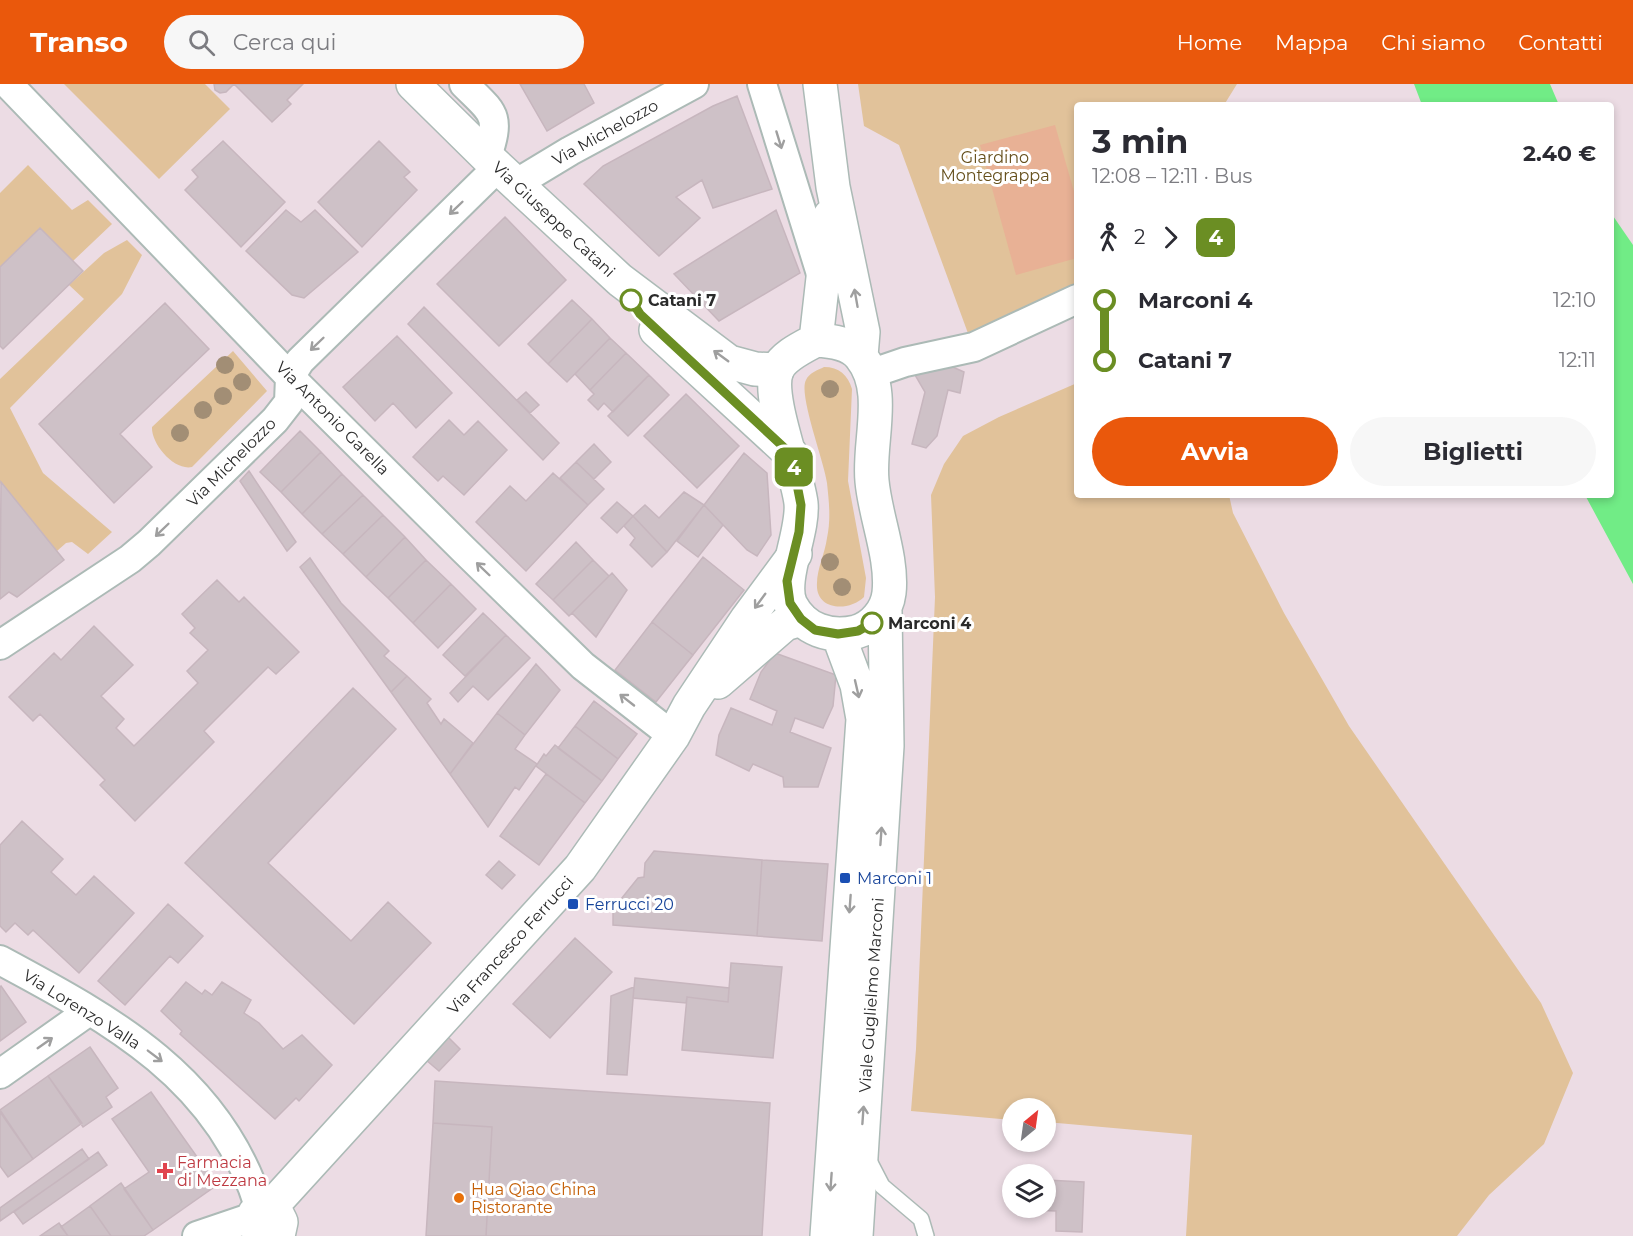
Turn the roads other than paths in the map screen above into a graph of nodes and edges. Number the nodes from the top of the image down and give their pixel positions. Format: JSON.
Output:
{"nodes":[{"id":1,"x":8,"y":84,"type":"edge"},
{"id":2,"x":413,"y":84,"type":"edge"},
{"id":3,"x":464,"y":84,"type":"edge"},
{"id":4,"x":694,"y":84,"type":"edge"},
{"id":5,"x":762,"y":84,"type":"edge"},
{"id":6,"x":820,"y":84,"type":"edge"},
{"id":7,"x":501,"y":169,"type":"junction"},
{"id":8,"x":833,"y":188,"type":"junction"},
{"id":9,"x":620,"y":280,"type":"junction"},
{"id":10,"x":823,"y":281,"type":"junction"},
{"id":11,"x":1074,"y":300,"type":"edge"},
{"id":12,"x":816,"y":340,"type":"junction"},
{"id":13,"x":865,"y":365,"type":"junction"},
{"id":14,"x":777,"y":370,"type":"junction"},
{"id":15,"x":290,"y":376,"type":"junction"},
{"id":16,"x":791,"y":454,"type":"junction"},
{"id":17,"x":795,"y":554,"type":"junction"},
{"id":18,"x":885,"y":610,"type":"junction"},
{"id":19,"x":801,"y":619,"type":"junction"},
{"id":20,"x":838,"y":634,"type":"junction"},
{"id":21,"x":0,"y":645,"type":"edge"},
{"id":22,"x":689,"y":706,"type":"junction"},
{"id":23,"x":673,"y":736,"type":"junction"},
{"id":24,"x":0,"y":960,"type":"edge"},
{"id":25,"x":89,"y":1011,"type":"junction"},
{"id":26,"x":0,"y":1074,"type":"edge"},
{"id":27,"x":861,"y":1147,"type":"junction"},
{"id":28,"x":267,"y":1222,"type":"edge"},
{"id":29,"x":197,"y":1236,"type":"edge"},
{"id":30,"x":827,"y":1236,"type":"edge"},
{"id":31,"x":856,"y":1236,"type":"edge"},
{"id":32,"x":926,"y":1236,"type":"edge"}],
"edges":[{"from":1,"to":15,"type":"street","name":"Via Antonio Garella"},
{"from":2,"to":7,"type":"main road","name":"Via Giuseppe Catani"},
{"from":3,"to":7,"type":"street","name":"Via Giuseppe Catani"},
{"from":4,"to":7,"type":"street","name":"Via Michelozzo"},
{"from":5,"to":10,"type":"street","one_way":true},
{"from":6,"to":8,"type":"main road"},
{"from":7,"to":9,"type":"main road","name":"Via Giuseppe Catani"},
{"from":7,"to":15,"type":"street","name":"Via Michelozzo","one_way":true},
{"from":8,"to":10,"type":"main road"},
{"from":13,"to":8,"type":"main road","one_way":true},
{"from":14,"to":9,"type":"main road","one_way":true},
{"from":9,"to":16,"type":"main road"},
{"from":10,"to":12,"type":"main road"},
{"from":11,"to":13,"type":"street"},
{"from":12,"to":13,"type":"main road"},
{"from":12,"to":14,"type":"main road"},
{"from":13,"to":18,"type":"main road"},
{"from":14,"to":16,"type":"main road"},
{"from":15,"to":21,"type":"street","name":"Via Michelozzo","one_way":true},
{"from":23,"to":15,"type":"street","name":"Via Antonio Garella","one_way":true},
{"from":16,"to":17,"type":"main road"},
{"from":17,"to":19,"type":"main road"},
{"from":17,"to":22,"type":"main road","name":"Via Francesco Ferrucci","one_way":true},
{"from":18,"to":20,"type":"main road"},
{"from":27,"to":18,"type":"main road","name":"Viale Guglielmo Marconi","one_way":true},
{"from":19,"to":20,"type":"main road"},
{"from":19,"to":22,"type":"main road"},
{"from":20,"to":30,"type":"main road","name":"Viale Guglielmo Marconi","one_way":true},
{"from":22,"to":23,"type":"main road","name":"Via Francesco Ferrucci"},
{"from":23,"to":28,"type":"main road","name":"Via Francesco Ferrucci"},
{"from":24,"to":25,"type":"street","name":"Via Lorenzo Valla"},
{"from":26,"to":25,"type":"street","one_way":true},
{"from":25,"to":28,"type":"street","name":"Via Lorenzo Valla","one_way":true},
{"from":27,"to":31,"type":"main road","name":"Viale Guglielmo Marconi"},
{"from":27,"to":32,"type":"lane"},
{"from":28,"to":29,"type":"street"}]}
